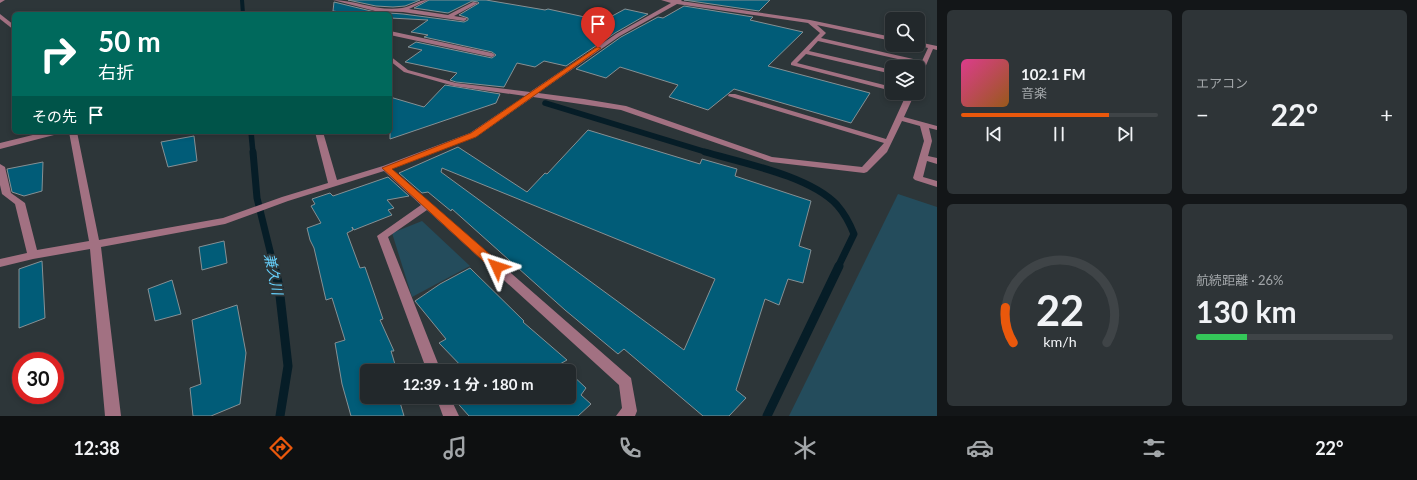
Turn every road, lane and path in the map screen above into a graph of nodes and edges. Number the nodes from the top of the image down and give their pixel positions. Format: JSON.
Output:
{"nodes":[{"id":1,"x":4,"y":0,"type":"edge"},
{"id":2,"x":334,"y":0,"type":"edge"},
{"id":3,"x":426,"y":0,"type":"edge"},
{"id":4,"x":663,"y":0,"type":"edge"},
{"id":5,"x":0,"y":1,"type":"edge"},
{"id":6,"x":678,"y":1,"type":"edge"},
{"id":7,"x":475,"y":3,"type":"dead end"},
{"id":8,"x":375,"y":9,"type":"edge"},
{"id":9,"x":403,"y":10,"type":"junction"},
{"id":10,"x":0,"y":16,"type":"edge"},
{"id":11,"x":448,"y":17,"type":"junction"},
{"id":12,"x":464,"y":20,"type":"dead end"},
{"id":13,"x":810,"y":22,"type":"junction"},
{"id":14,"x":12,"y":26,"type":"edge"},
{"id":15,"x":392,"y":33,"type":"edge"},
{"id":16,"x":885,"y":38,"type":"edge"},
{"id":17,"x":817,"y":39,"type":"junction"},
{"id":18,"x":934,"y":48,"type":"edge"},
{"id":19,"x":804,"y":52,"type":"junction"},
{"id":20,"x":492,"y":55,"type":"dead end"},
{"id":21,"x":392,"y":60,"type":"edge"},
{"id":22,"x":915,"y":60,"type":"edge"},
{"id":23,"x":925,"y":61,"type":"edge"},
{"id":24,"x":885,"y":70,"type":"edge"},
{"id":25,"x":885,"y":87,"type":"edge"},
{"id":26,"x":530,"y":95,"type":"junction"},
{"id":27,"x":732,"y":96,"type":"dead end"},
{"id":28,"x":907,"y":100,"type":"edge"},
{"id":29,"x":900,"y":118,"type":"junction"},
{"id":30,"x":924,"y":125,"type":"junction"},
{"id":31,"x":937,"y":128,"type":"edge"},
{"id":32,"x":47,"y":134,"type":"edge"},
{"id":33,"x":73,"y":134,"type":"edge"},
{"id":34,"x":320,"y":134,"type":"edge"},
{"id":35,"x":889,"y":142,"type":"junction"},
{"id":36,"x":933,"y":143,"type":"edge"},
{"id":37,"x":0,"y":146,"type":"edge"},
{"id":38,"x":924,"y":158,"type":"junction"},
{"id":39,"x":937,"y":161,"type":"edge"},
{"id":40,"x":0,"y":167,"type":"edge"},
{"id":41,"x":386,"y":168,"type":"junction"},
{"id":42,"x":333,"y":184,"type":"junction"},
{"id":43,"x":937,"y":184,"type":"edge"},
{"id":44,"x":427,"y":204,"type":"junction"},
{"id":45,"x":95,"y":244,"type":"junction"},
{"id":46,"x":33,"y":255,"type":"junction"},
{"id":47,"x":0,"y":263,"type":"edge"},
{"id":48,"x":431,"y":364,"type":"edge"},
{"id":49,"x":447,"y":404,"type":"edge"},
{"id":50,"x":113,"y":416,"type":"edge"},
{"id":51,"x":451,"y":416,"type":"edge"},
{"id":52,"x":624,"y":416,"type":"edge"}],
"edges":[{"from":1,"to":5,"type":"street"},
{"from":2,"to":8,"type":"street"},
{"from":3,"to":9,"type":"street"},
{"from":4,"to":6,"type":"street"},
{"from":6,"to":13,"type":"street"},
{"from":6,"to":26,"type":"street"},
{"from":7,"to":11,"type":"street"},
{"from":8,"to":9,"type":"street"},
{"from":9,"to":11,"type":"street"},
{"from":10,"to":14,"type":"street"},
{"from":11,"to":12,"type":"street"},
{"from":13,"to":16,"type":"street"},
{"from":13,"to":17,"type":"street"},
{"from":15,"to":20,"type":"street"},
{"from":17,"to":19,"type":"street"},
{"from":17,"to":22,"type":"street"},
{"from":18,"to":23,"type":"street"},
{"from":19,"to":24,"type":"street"},
{"from":19,"to":25,"type":"street"},
{"from":21,"to":26,"type":"street"},
{"from":26,"to":35,"type":"street"},
{"from":26,"to":41,"type":"street"},
{"from":27,"to":35,"type":"street"},
{"from":28,"to":29,"type":"street"},
{"from":29,"to":30,"type":"street"},
{"from":29,"to":35,"type":"street"},
{"from":30,"to":31,"type":"street"},
{"from":30,"to":36,"type":"street"},
{"from":32,"to":37,"type":"street"},
{"from":33,"to":45,"type":"street"},
{"from":34,"to":42,"type":"street"},
{"from":36,"to":38,"type":"street"},
{"from":38,"to":39,"type":"street"},
{"from":38,"to":43,"type":"street"},
{"from":40,"to":46,"type":"street"},
{"from":41,"to":42,"type":"street"},
{"from":41,"to":44,"type":"street"},
{"from":42,"to":45,"type":"street"},
{"from":44,"to":48,"type":"street"},
{"from":44,"to":52,"type":"street"},
{"from":45,"to":46,"type":"street"},
{"from":45,"to":50,"type":"street"},
{"from":46,"to":47,"type":"street"},
{"from":49,"to":51,"type":"street"}]}
